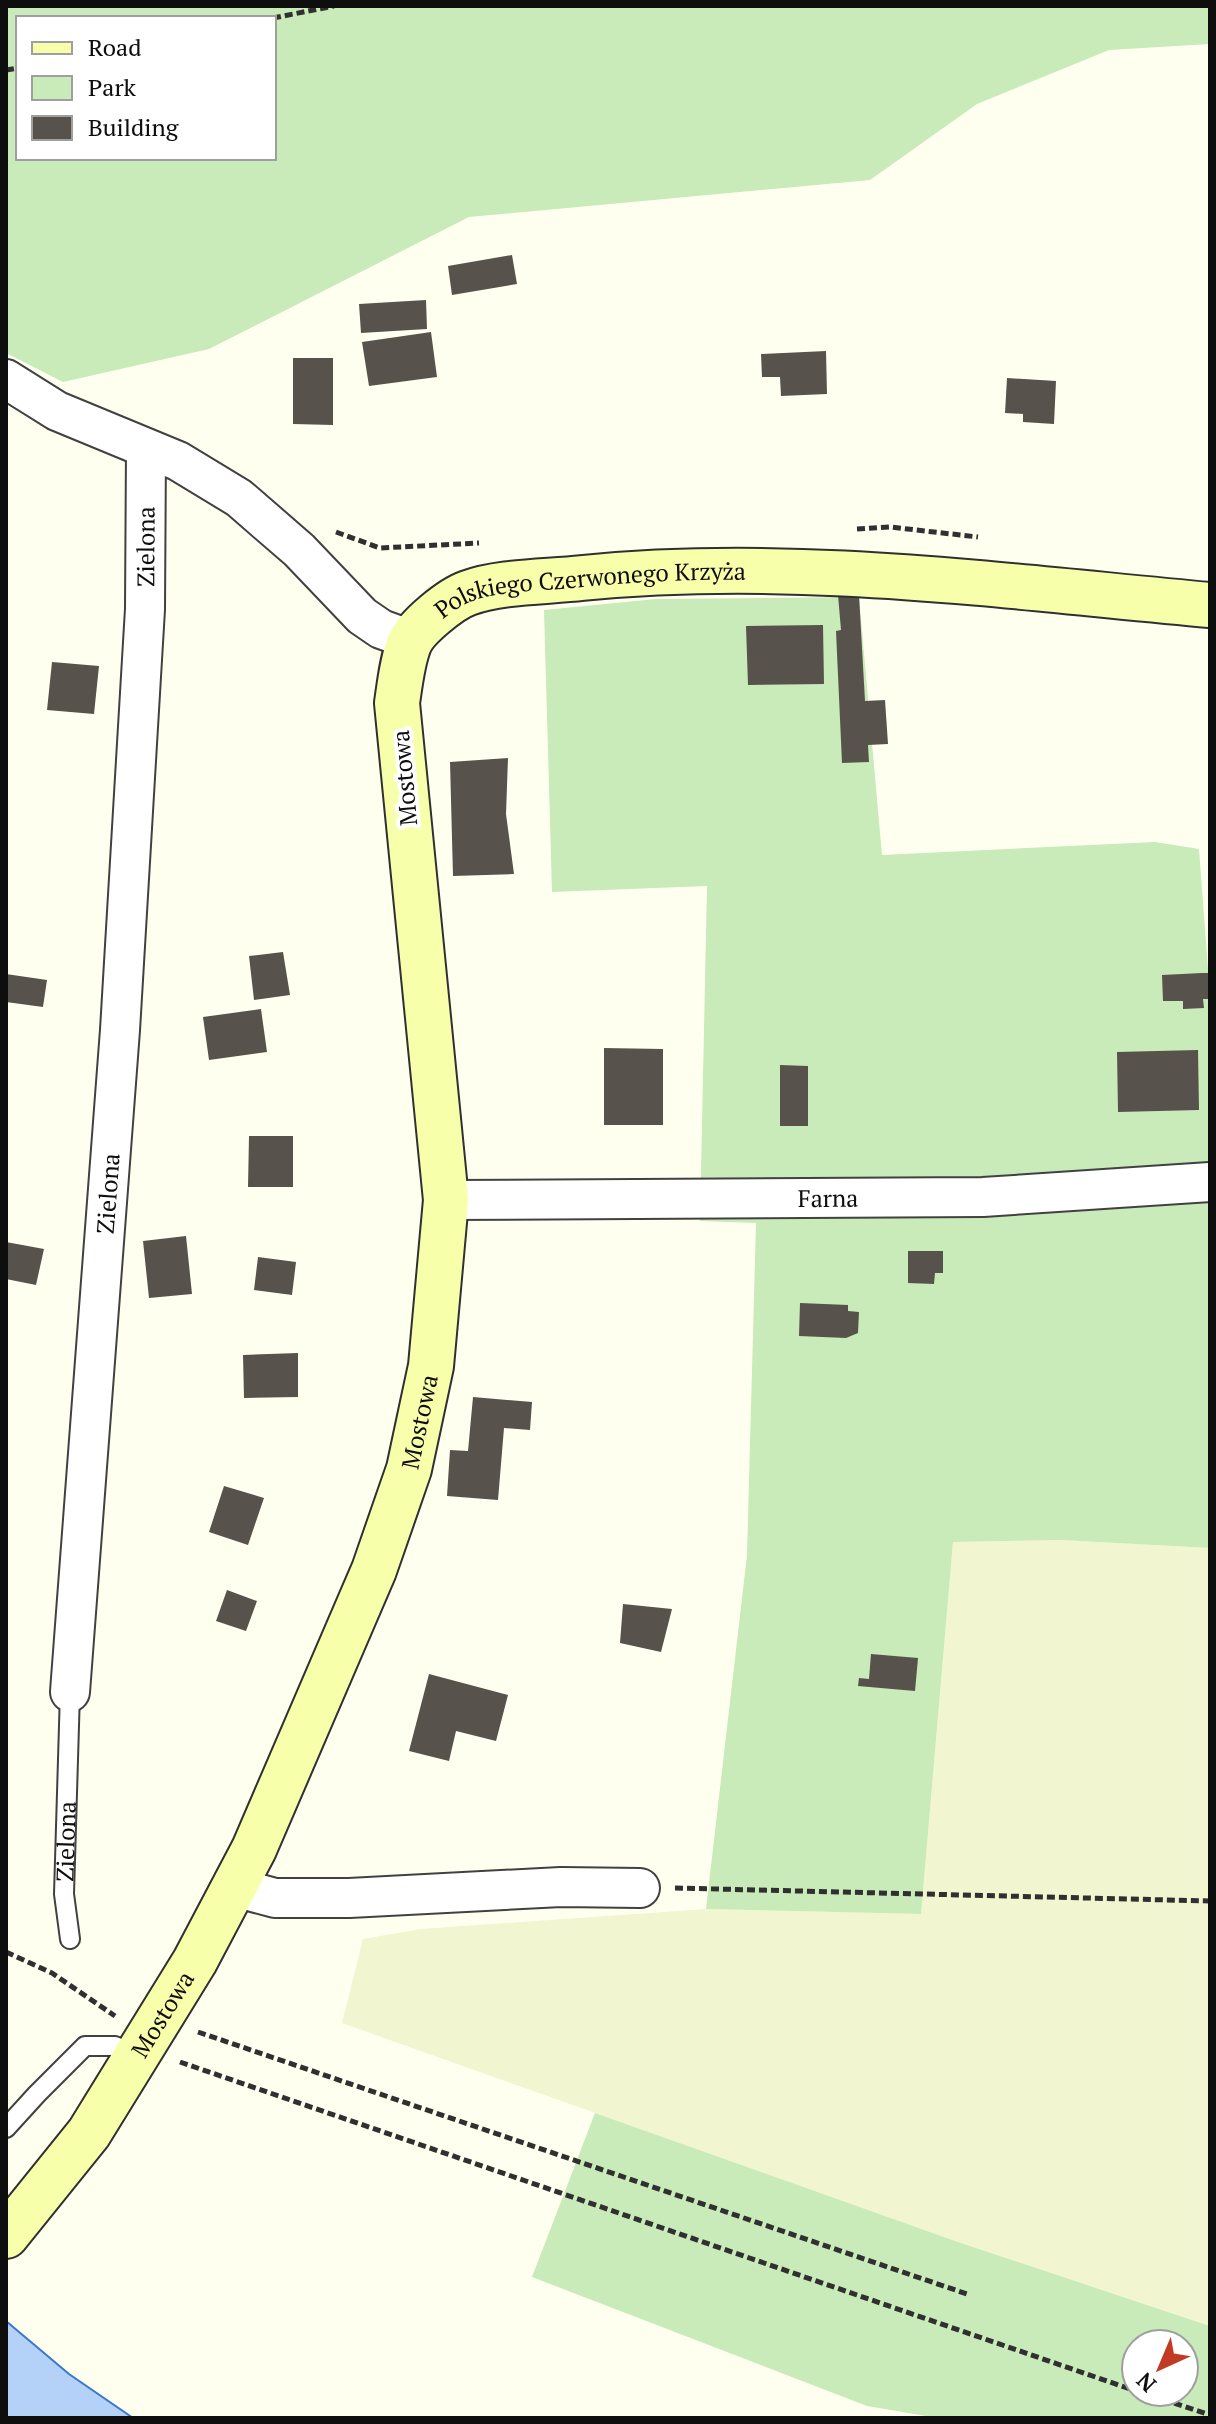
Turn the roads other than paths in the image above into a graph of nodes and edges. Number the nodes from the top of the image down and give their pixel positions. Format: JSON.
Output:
{"nodes":[{"id":1,"x":6,"y":379,"type":"edge"},
{"id":2,"x":6,"y":411,"type":"edge"},
{"id":3,"x":57,"y":411,"type":"junction"},
{"id":4,"x":146,"y":449,"type":"junction"},
{"id":5,"x":1210,"y":605,"type":"edge"},
{"id":6,"x":411,"y":640,"type":"junction"},
{"id":7,"x":1210,"y":1182,"type":"edge"},
{"id":8,"x":446,"y":1200,"type":"junction"},
{"id":9,"x":70,"y":1692,"type":"joint"},
{"id":10,"x":234,"y":1887,"type":"junction"},
{"id":11,"x":640,"y":1888,"type":"road end"},
{"id":12,"x":70,"y":1939,"type":"dead end"},
{"id":13,"x":149,"y":2038,"type":"junction"},
{"id":14,"x":6,"y":2128,"type":"edge"},
{"id":15,"x":6,"y":2236,"type":"edge"}],
"edges":[{"from":1,"to":3,"type":"street"},
{"from":2,"to":3,"type":"street"},
{"from":3,"to":4,"type":"street","name":"Polskiego Czerwonego Krzyża"},
{"from":4,"to":6,"type":"street","name":"Polskiego Czerwonego Krzyża"},
{"from":4,"to":9,"type":"street","name":"Zielona"},
{"from":5,"to":6,"type":"street","name":"Polskiego Czerwonego Krzyża"},
{"from":6,"to":8,"type":"street","name":"Mostowa"},
{"from":7,"to":8,"type":"street","name":"Farna"},
{"from":8,"to":10,"type":"street","name":"Mostowa"},
{"from":9,"to":12,"type":"lane","name":"Zielona"},
{"from":10,"to":11,"type":"street"},
{"from":10,"to":13,"type":"street","name":"Mostowa"},
{"from":13,"to":14,"type":"lane"},
{"from":13,"to":15,"type":"street","name":"Mostowa"}]}
